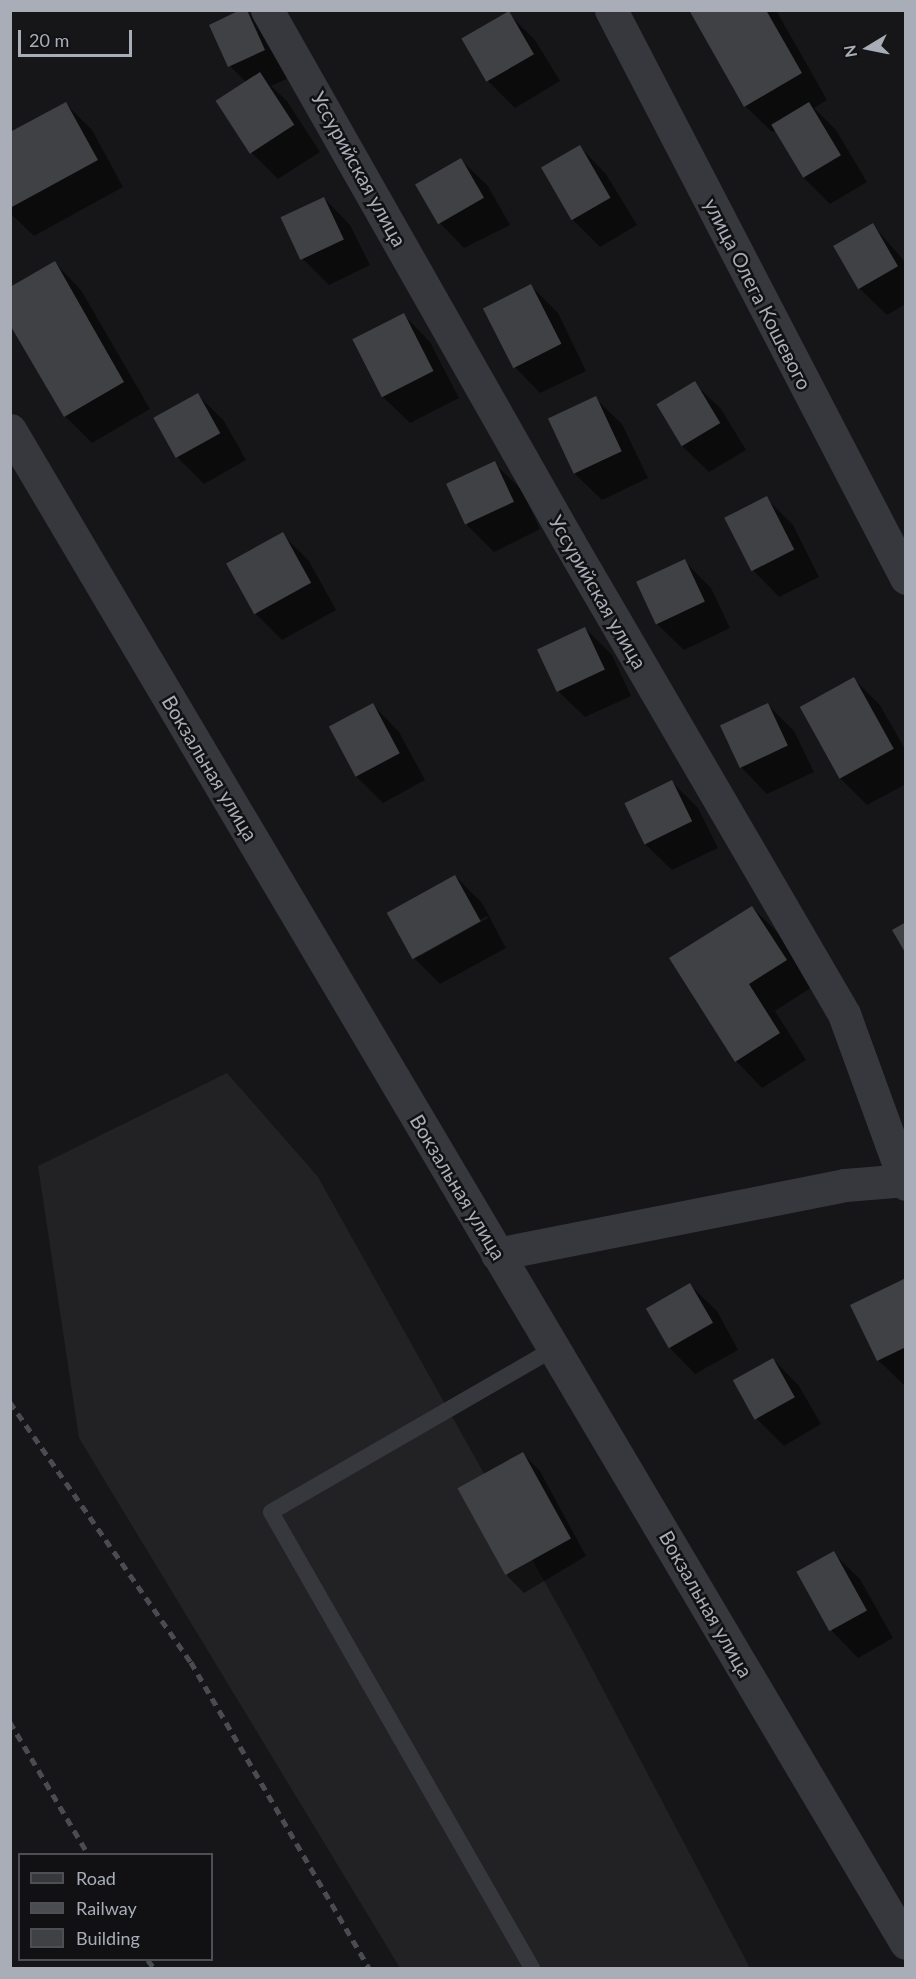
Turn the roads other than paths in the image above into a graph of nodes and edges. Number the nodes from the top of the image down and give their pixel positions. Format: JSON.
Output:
{"nodes":[{"id":1,"x":267,"y":10,"type":"edge"},
{"id":2,"x":611,"y":10,"type":"edge"},
{"id":3,"x":10,"y":430,"type":"edge"},
{"id":4,"x":906,"y":578,"type":"edge"},
{"id":5,"x":905,"y":1181,"type":"edge"},
{"id":6,"x":497,"y":1254,"type":"junction"},
{"id":7,"x":555,"y":1348,"type":"junction"},
{"id":8,"x":906,"y":1943,"type":"edge"},
{"id":9,"x":532,"y":1968,"type":"edge"}],
"edges":[{"from":1,"to":5,"type":"street","name":"Уссурийская улица"},
{"from":2,"to":4,"type":"street","name":"улица Олега Кошевого"},
{"from":3,"to":6,"type":"street","name":"Вокзальная улица"},
{"from":5,"to":6,"type":"street"},
{"from":6,"to":7,"type":"street","name":"Вокзальная улица"},
{"from":7,"to":8,"type":"street","name":"Вокзальная улица"},
{"from":7,"to":9,"type":"lane"}]}
